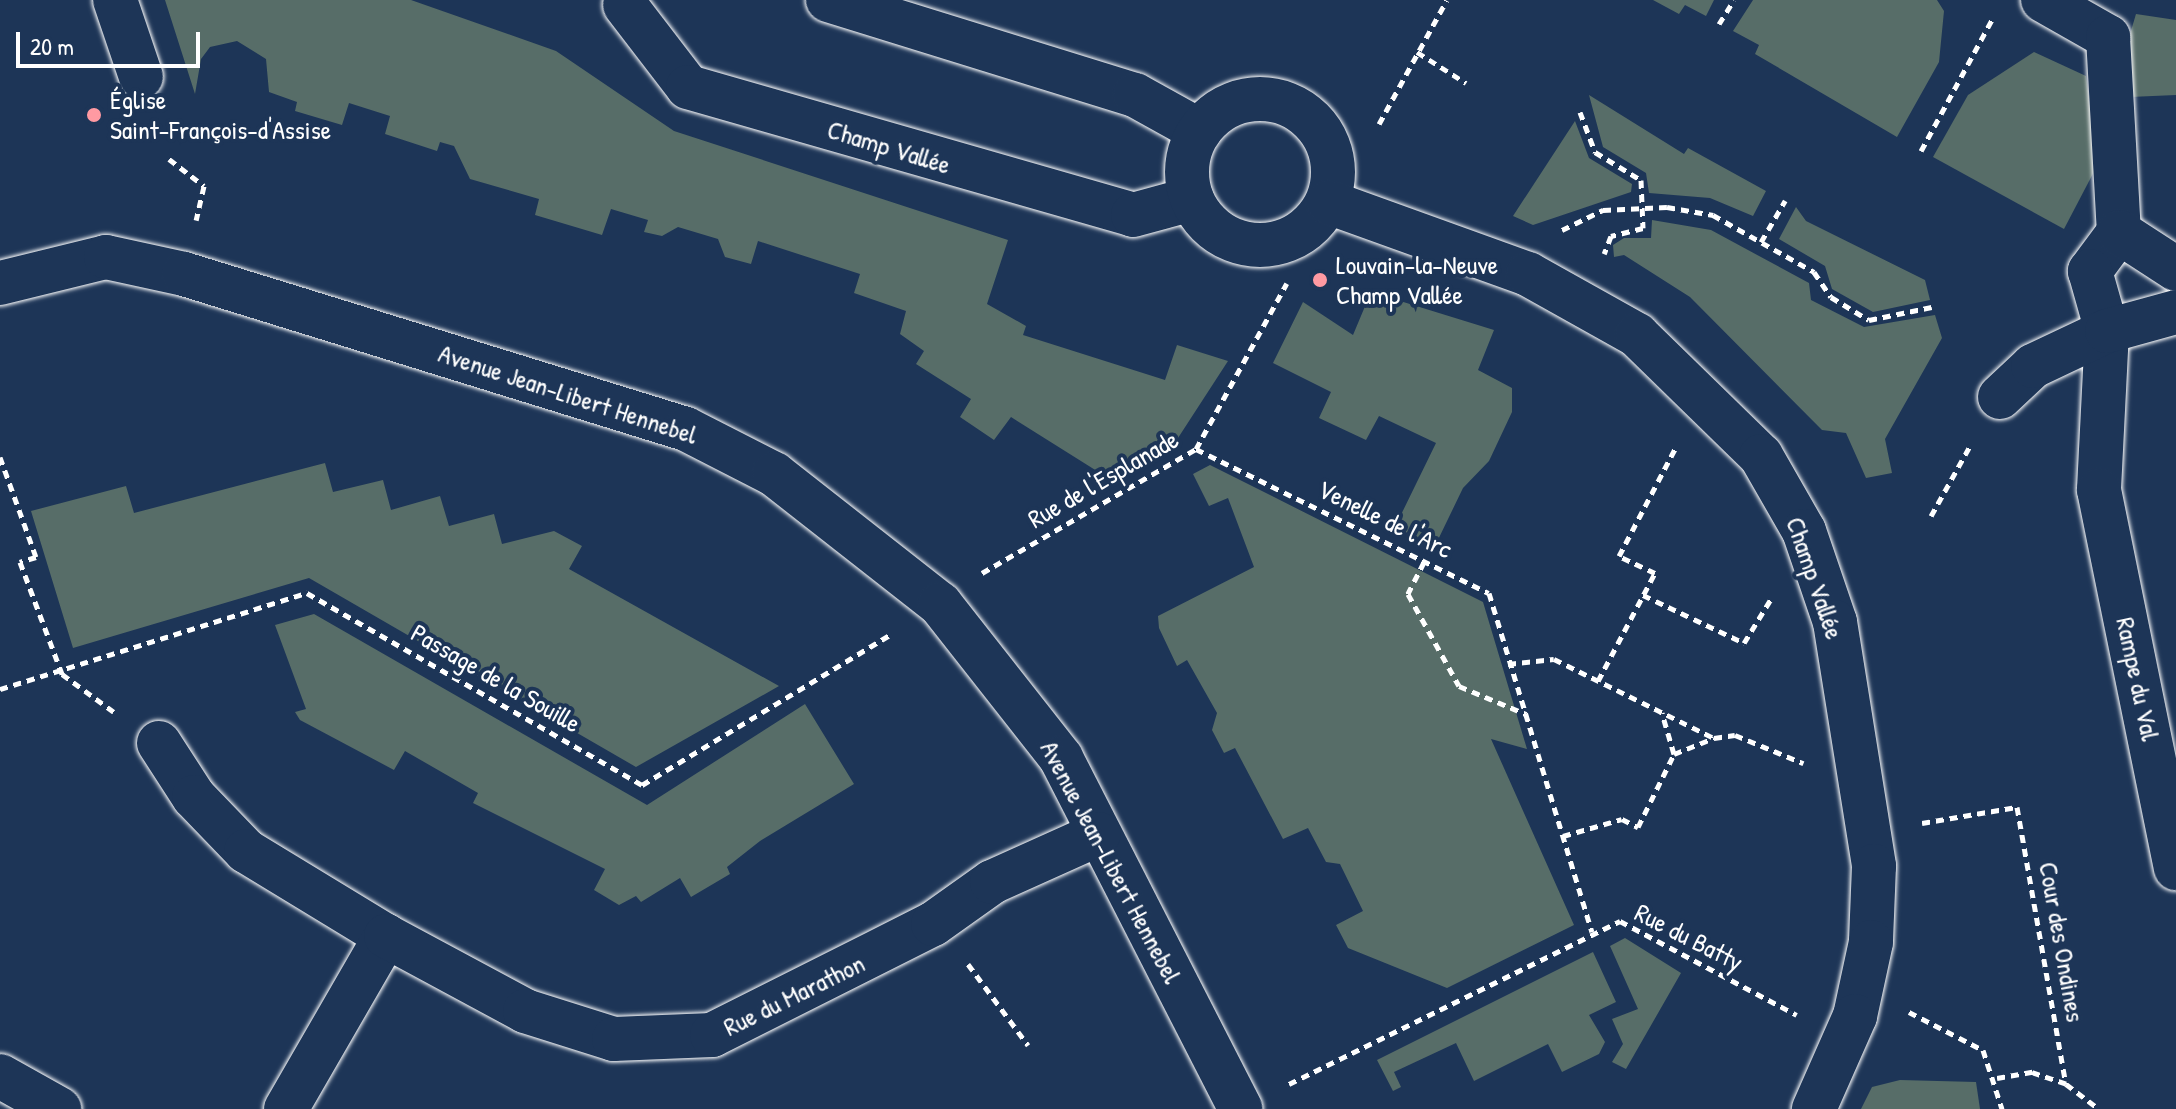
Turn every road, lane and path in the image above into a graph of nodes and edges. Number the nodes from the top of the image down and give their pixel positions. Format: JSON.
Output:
{"nodes":[{"id":1,"x":115,"y":0,"type":"edge"},
{"id":2,"x":828,"y":0,"type":"edge"},
{"id":3,"x":1447,"y":0,"type":"edge"},
{"id":4,"x":1734,"y":0,"type":"edge"},
{"id":5,"x":2043,"y":0,"type":"edge"},
{"id":6,"x":624,"y":2,"type":"edge"},
{"id":7,"x":1995,"y":14,"type":"dead end"},
{"id":8,"x":1719,"y":24,"type":"dead end"},
{"id":9,"x":1417,"y":52,"type":"junction"},
{"id":10,"x":141,"y":77,"type":"dead end"},
{"id":11,"x":1466,"y":83,"type":"dead end"},
{"id":12,"x":1580,"y":112,"type":"dead end"},
{"id":13,"x":1379,"y":124,"type":"dead end"},
{"id":14,"x":1200,"y":131,"type":"junction"},
{"id":15,"x":1921,"y":151,"type":"dead end"},
{"id":16,"x":169,"y":159,"type":"dead end"},
{"id":17,"x":1192,"y":199,"type":"junction"},
{"id":18,"x":1785,"y":201,"type":"dead end"},
{"id":19,"x":1328,"y":202,"type":"junction"},
{"id":20,"x":1642,"y":209,"type":"junction"},
{"id":21,"x":196,"y":221,"type":"dead end"},
{"id":22,"x":2119,"y":232,"type":"junction"},
{"id":23,"x":1761,"y":242,"type":"junction"},
{"id":24,"x":1604,"y":260,"type":"dead end"},
{"id":25,"x":2176,"y":269,"type":"edge"},
{"id":26,"x":1528,"y":274,"type":"junction"},
{"id":27,"x":0,"y":283,"type":"edge"},
{"id":28,"x":1287,"y":283,"type":"dead end"},
{"id":29,"x":1932,"y":307,"type":"dead end"},
{"id":30,"x":2176,"y":312,"type":"edge"},
{"id":31,"x":2107,"y":331,"type":"junction"},
{"id":32,"x":1705,"y":393,"type":"junction"},
{"id":33,"x":2000,"y":397,"type":"dead end"},
{"id":34,"x":1196,"y":449,"type":"junction"},
{"id":35,"x":1965,"y":453,"type":"dead end"},
{"id":36,"x":0,"y":457,"type":"edge"},
{"id":37,"x":1931,"y":516,"type":"dead end"},
{"id":38,"x":1424,"y":561,"type":"junction"},
{"id":39,"x":992,"y":566,"type":"dead end"},
{"id":40,"x":1822,"y":583,"type":"junction"},
{"id":41,"x":1643,"y":595,"type":"junction"},
{"id":42,"x":940,"y":604,"type":"junction"},
{"id":43,"x":1508,"y":664,"type":"junction"},
{"id":44,"x":62,"y":674,"type":"junction"},
{"id":45,"x":1598,"y":681,"type":"junction"},
{"id":46,"x":0,"y":689,"type":"edge"},
{"id":47,"x":1662,"y":713,"type":"junction"},
{"id":48,"x":1527,"y":714,"type":"junction"},
{"id":49,"x":1714,"y":738,"type":"junction"},
{"id":50,"x":159,"y":743,"type":"joint"},
{"id":51,"x":1674,"y":754,"type":"junction"},
{"id":52,"x":1860,"y":765,"type":"junction"},
{"id":53,"x":1962,"y":816,"type":"dead end"},
{"id":54,"x":1099,"y":834,"type":"junction"},
{"id":55,"x":1563,"y":836,"type":"junction"},
{"id":56,"x":2176,"y":868,"type":"edge"},
{"id":57,"x":933,"y":924,"type":"junction"},
{"id":58,"x":1592,"y":932,"type":"junction"},
{"id":59,"x":386,"y":936,"type":"junction"},
{"id":60,"x":1855,"y":1016,"type":"junction"},
{"id":61,"x":1028,"y":1045,"type":"dead end"},
{"id":62,"x":0,"y":1076,"type":"edge"},
{"id":63,"x":1997,"y":1078,"type":"junction"},
{"id":64,"x":2066,"y":1084,"type":"junction"},
{"id":65,"x":1279,"y":1089,"type":"dead end"},
{"id":66,"x":59,"y":1109,"type":"edge"},
{"id":67,"x":286,"y":1109,"type":"edge"},
{"id":68,"x":1241,"y":1109,"type":"edge"},
{"id":69,"x":1814,"y":1109,"type":"edge"},
{"id":70,"x":2002,"y":1109,"type":"edge"},
{"id":71,"x":2099,"y":1109,"type":"edge"}],
"edges":[{"from":1,"to":10,"type":"street"},
{"from":2,"to":14,"type":"street"},
{"from":3,"to":9,"type":"path"},
{"from":4,"to":8,"type":"path"},
{"from":5,"to":22,"type":"street"},
{"from":6,"to":17,"type":"street","name":"Champ Vallée"},
{"from":7,"to":15,"type":"path"},
{"from":9,"to":11,"type":"path"},
{"from":9,"to":13,"type":"path"},
{"from":12,"to":20,"type":"path"},
{"from":14,"to":17,"type":"street"},
{"from":14,"to":19,"type":"street"},
{"from":16,"to":21,"type":"path"},
{"from":17,"to":19,"type":"street"},
{"from":18,"to":23,"type":"path"},
{"from":19,"to":26,"type":"street","name":"Champ Vallée"},
{"from":20,"to":23,"type":"path"},
{"from":20,"to":24,"type":"path"},
{"from":20,"to":26,"type":"path"},
{"from":22,"to":25,"type":"street"},
{"from":22,"to":31,"type":"street","name":"Rampe du Val"},
{"from":23,"to":29,"type":"path"},
{"from":26,"to":32,"type":"street","name":"Champ Vallée"},
{"from":27,"to":42,"type":"street","name":"Avenue Jean-Libert Hennebel"},
{"from":28,"to":34,"type":"path","name":"Rue de l'Esplanade"},
{"from":30,"to":31,"type":"street"},
{"from":31,"to":33,"type":"street"},
{"from":31,"to":56,"type":"street","name":"Rampe du Val"},
{"from":32,"to":40,"type":"street","name":"Champ Vallée"},
{"from":32,"to":41,"type":"path"},
{"from":34,"to":38,"type":"path","name":"Venelle de l'Arc"},
{"from":34,"to":39,"type":"path","name":"Rue de l'Esplanade"},
{"from":35,"to":37,"type":"path"},
{"from":36,"to":44,"type":"path"},
{"from":38,"to":43,"type":"path","name":"Venelle de l'Arc"},
{"from":38,"to":48,"type":"path"},
{"from":40,"to":41,"type":"path"},
{"from":40,"to":52,"type":"street","name":"Champ Vallée"},
{"from":41,"to":45,"type":"path"},
{"from":42,"to":44,"type":"path","name":"Passage de la Souille"},
{"from":42,"to":54,"type":"street","name":"Avenue Jean-Libert Hennebel"},
{"from":43,"to":45,"type":"path"},
{"from":43,"to":48,"type":"path","name":"Venelle de l'Arc"},
{"from":44,"to":46,"type":"path","name":"Passage de la Souille"},
{"from":44,"to":50,"type":"path"},
{"from":45,"to":47,"type":"path"},
{"from":47,"to":49,"type":"path"},
{"from":47,"to":51,"type":"path"},
{"from":48,"to":55,"type":"path","name":"Venelle de l'Arc"},
{"from":49,"to":51,"type":"path"},
{"from":49,"to":52,"type":"path"},
{"from":50,"to":59,"type":"street","name":"Rue du Marathon"},
{"from":51,"to":55,"type":"path"},
{"from":52,"to":60,"type":"street","name":"Champ Vallée"},
{"from":53,"to":64,"type":"path","name":"Cour des Ondines"},
{"from":54,"to":57,"type":"street","name":"Rue du Marathon"},
{"from":54,"to":68,"type":"street","name":"Avenue Jean-Libert Hennebel"},
{"from":55,"to":58,"type":"path","name":"Venelle de l'Arc"},
{"from":57,"to":59,"type":"street","name":"Rue du Marathon"},
{"from":57,"to":61,"type":"path"},
{"from":58,"to":60,"type":"path","name":"Rue du Batty"},
{"from":58,"to":65,"type":"path","name":"Rue du Batty"},
{"from":59,"to":67,"type":"street"},
{"from":60,"to":63,"type":"path","name":"Rue du Batty"},
{"from":60,"to":69,"type":"street","name":"Champ Vallée"},
{"from":62,"to":66,"type":"street"},
{"from":63,"to":64,"type":"path"},
{"from":63,"to":70,"type":"path","name":"Rue du Batty"},
{"from":64,"to":71,"type":"path"}]}
